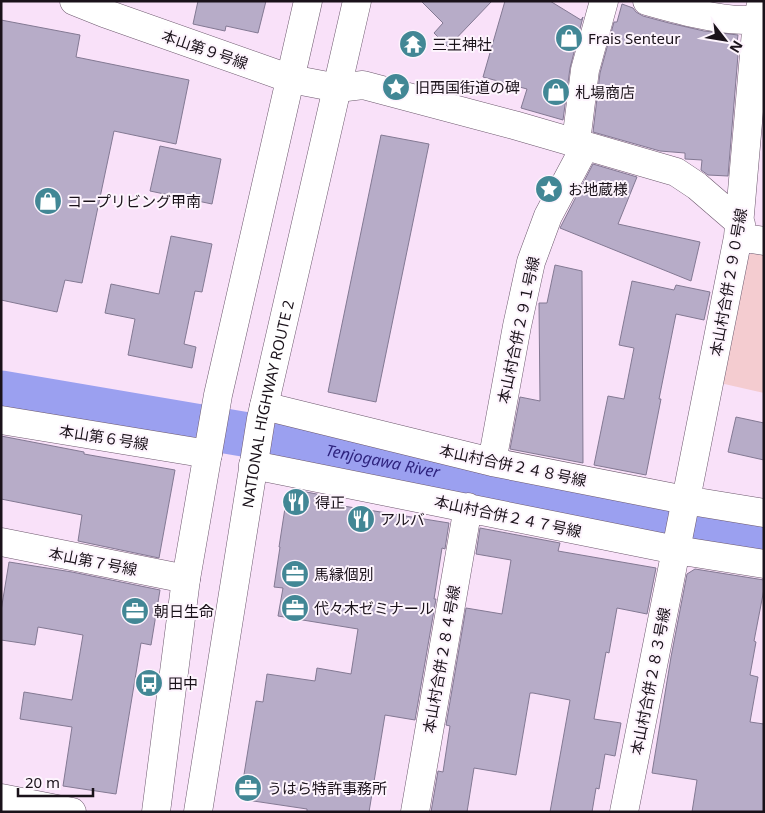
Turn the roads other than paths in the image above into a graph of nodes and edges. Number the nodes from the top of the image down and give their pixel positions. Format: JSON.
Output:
{"nodes":[{"id":1,"x":74,"y":1,"type":"edge"},
{"id":2,"x":308,"y":1,"type":"edge"},
{"id":3,"x":357,"y":1,"type":"edge"},
{"id":4,"x":604,"y":1,"type":"edge"},
{"id":5,"x":647,"y":1,"type":"edge"},
{"id":6,"x":105,"y":7,"type":"edge"},
{"id":7,"x":761,"y":13,"type":"edge"},
{"id":8,"x":291,"y":79,"type":"junction"},
{"id":9,"x":338,"y":88,"type":"junction"},
{"id":10,"x":576,"y":142,"type":"junction"},
{"id":11,"x":748,"y":234,"type":"edge"},
{"id":12,"x":262,"y":413,"type":"junction"},
{"id":13,"x":1,"y":420,"type":"edge"},
{"id":14,"x":208,"y":449,"type":"junction"},
{"id":15,"x":255,"y":458,"type":"junction"},
{"id":16,"x":492,"y":462,"type":"junction"},
{"id":17,"x":685,"y":500,"type":"junction"},
{"id":18,"x":468,"y":507,"type":"junction"},
{"id":19,"x":764,"y":513,"type":"edge"},
{"id":20,"x":1,"y":542,"type":"edge"},
{"id":21,"x":676,"y":550,"type":"junction"},
{"id":22,"x":764,"y":564,"type":"edge"},
{"id":23,"x":186,"y":579,"type":"junction"},
{"id":24,"x":1,"y":798,"type":"edge"},
{"id":25,"x":72,"y":812,"type":"edge"},
{"id":26,"x":156,"y":812,"type":"edge"},
{"id":27,"x":198,"y":812,"type":"edge"},
{"id":28,"x":415,"y":812,"type":"edge"},
{"id":29,"x":624,"y":812,"type":"edge"}],
"edges":[{"from":1,"to":6,"type":"main road","name":"本山第９号線"},
{"from":2,"to":8,"type":"main road"},
{"from":3,"to":9,"type":"main road","name":"NATIONAL HIGHWAY ROUTE 2"},
{"from":4,"to":10,"type":"main road","name":"本山村合併２９１号線"},
{"from":5,"to":7,"type":"main road"},
{"from":6,"to":8,"type":"main road","name":"本山第９号線"},
{"from":7,"to":11,"type":"main road","name":"本山村合併２９０号線"},
{"from":8,"to":9,"type":"main road","name":"本山第９号線"},
{"from":8,"to":14,"type":"main road"},
{"from":9,"to":10,"type":"main road","name":"本山第９号線"},
{"from":9,"to":12,"type":"main road","name":"NATIONAL HIGHWAY ROUTE 2"},
{"from":10,"to":11,"type":"main road","name":"本山第９号線"},
{"from":10,"to":16,"type":"main road","name":"本山村合併２９１号線"},
{"from":11,"to":17,"type":"main road","name":"本山村合併２９０号線"},
{"from":12,"to":15,"type":"main road","name":"NATIONAL HIGHWAY ROUTE 2"},
{"from":12,"to":16,"type":"main road","name":"本山村合併２４８号線"},
{"from":13,"to":14,"type":"main road","name":"本山第６号線"},
{"from":14,"to":23,"type":"main road"},
{"from":15,"to":18,"type":"main road","name":"本山村合併２４７号線"},
{"from":15,"to":27,"type":"main road","name":"NATIONAL HIGHWAY ROUTE 2"},
{"from":16,"to":17,"type":"main road","name":"本山村合併２４８号線"},
{"from":17,"to":19,"type":"main road","name":"本山村合併２４８号線"},
{"from":17,"to":21,"type":"main road","name":"本山村合併２９０号線"},
{"from":18,"to":21,"type":"main road","name":"本山村合併２４７号線"},
{"from":18,"to":28,"type":"main road","name":"本山村合併２８４号線"},
{"from":20,"to":23,"type":"main road","name":"本山第７号線"},
{"from":21,"to":22,"type":"main road","name":"本山村合併２４７号線"},
{"from":21,"to":29,"type":"main road","name":"本山村合併２８３号線"},
{"from":23,"to":26,"type":"main road"},
{"from":24,"to":25,"type":"main road"}]}
